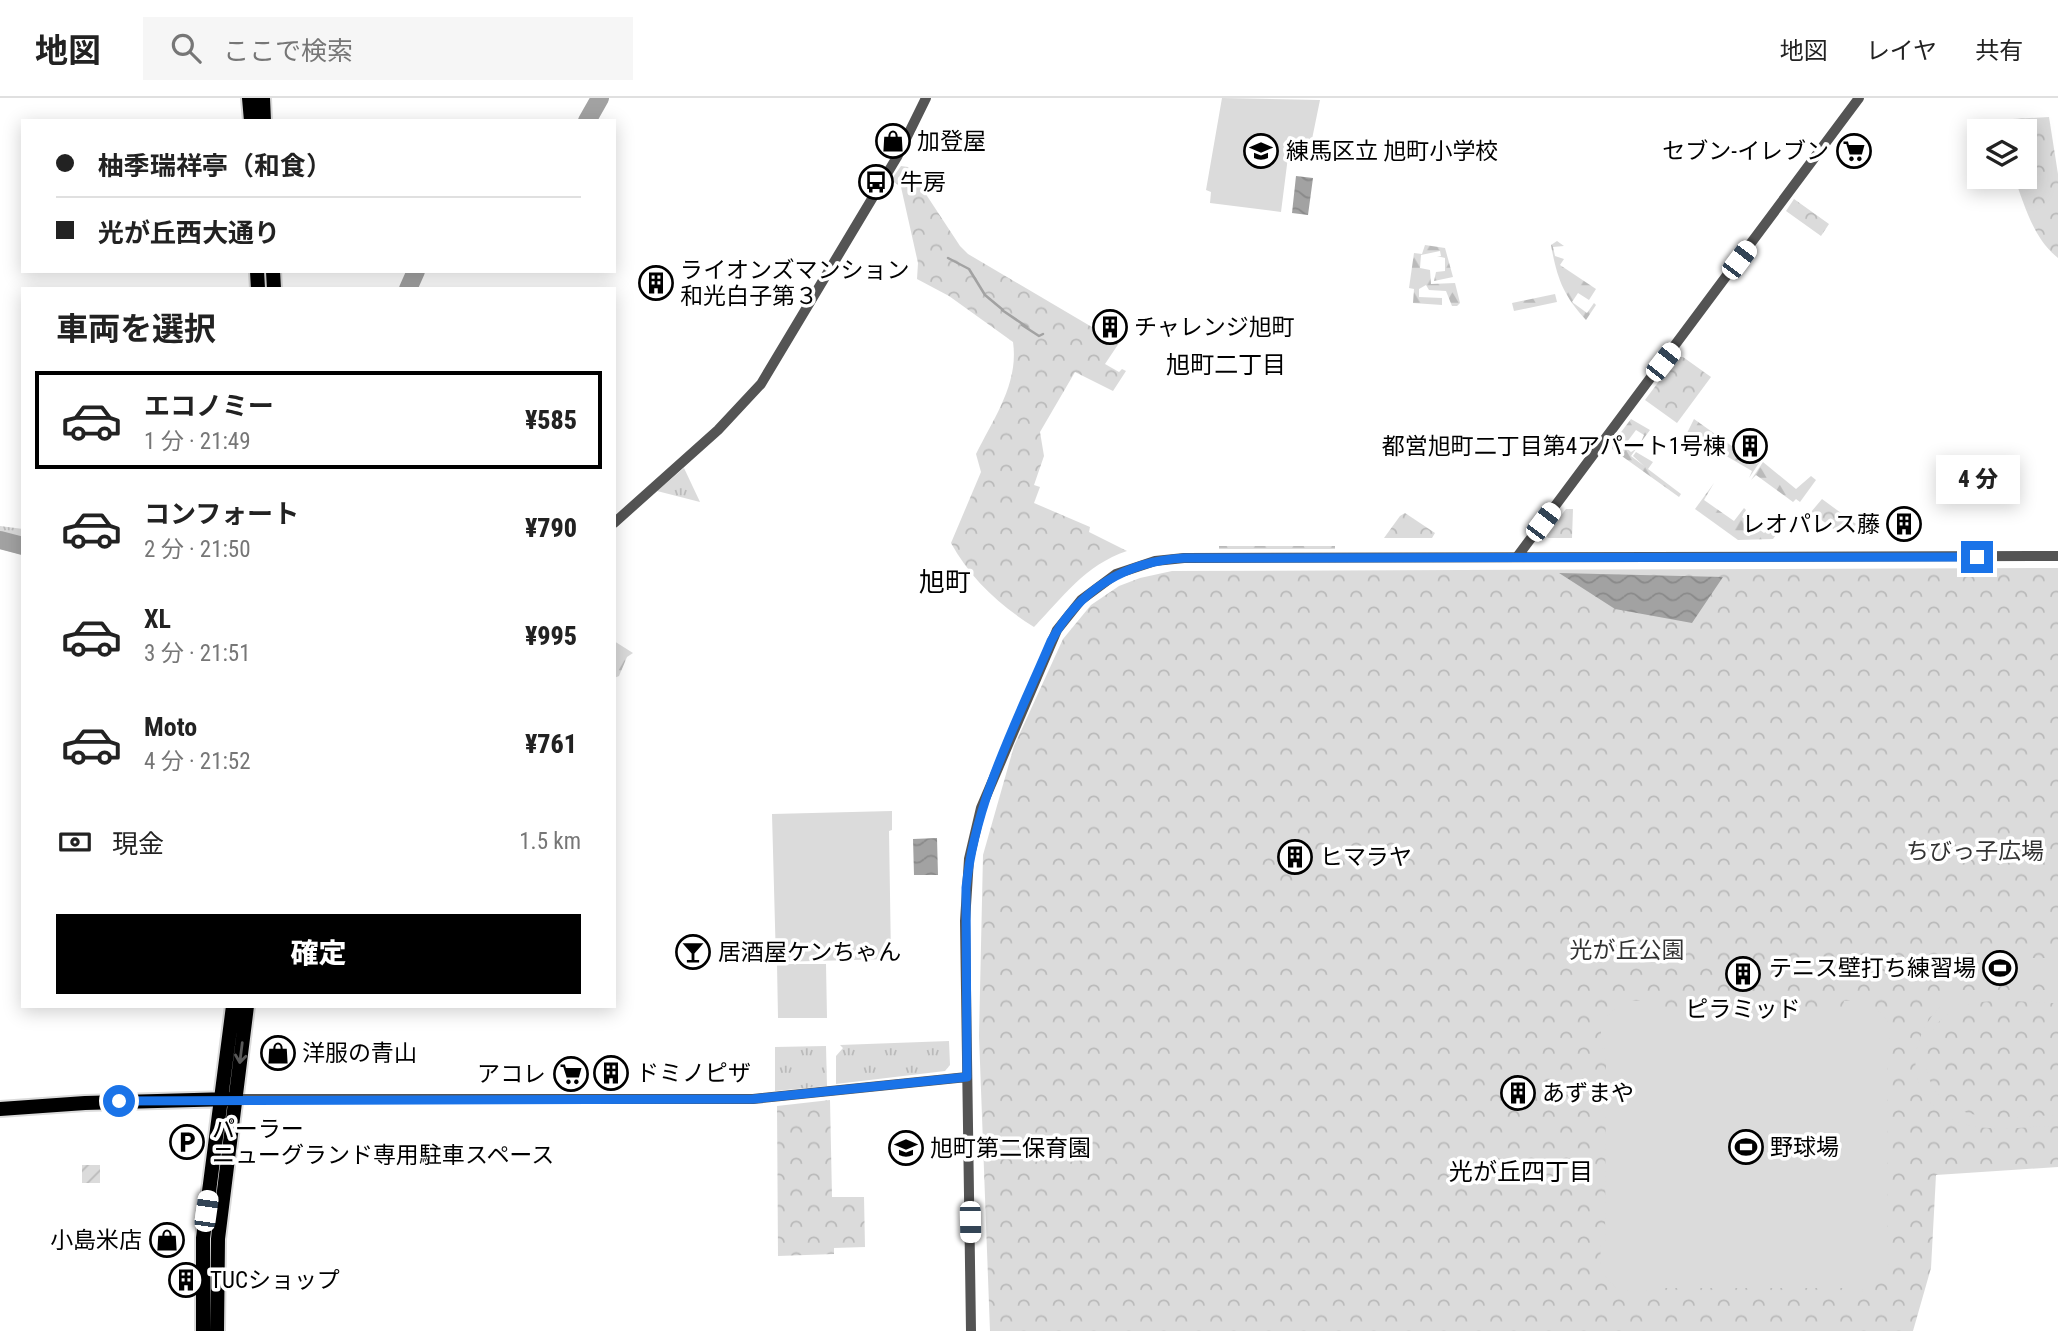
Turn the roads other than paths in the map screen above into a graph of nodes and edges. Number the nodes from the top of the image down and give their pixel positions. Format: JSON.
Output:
{"nodes":[{"id":1,"x":250,"y":98,"type":"edge"},
{"id":2,"x":263,"y":98,"type":"edge"},
{"id":3,"x":926,"y":98,"type":"edge"},
{"id":4,"x":1859,"y":98,"type":"edge"},
{"id":5,"x":251,"y":119,"type":"edge"},
{"id":6,"x":264,"y":119,"type":"edge"},
{"id":7,"x":616,"y":521,"type":"edge"},
{"id":8,"x":2058,"y":556,"type":"edge"},
{"id":9,"x":1517,"y":557,"type":"junction"},
{"id":10,"x":247,"y":1008,"type":"edge"},
{"id":11,"x":234,"y":1009,"type":"edge"},
{"id":12,"x":967,"y":1077,"type":"junction"},
{"id":13,"x":228,"y":1099,"type":"junction"},
{"id":14,"x":0,"y":1109,"type":"edge"},
{"id":15,"x":202,"y":1331,"type":"edge"},
{"id":16,"x":216,"y":1331,"type":"edge"},
{"id":17,"x":971,"y":1331,"type":"edge"}],
"edges":[{"from":1,"to":5,"type":"main road"},
{"from":2,"to":6,"type":"main road"},
{"from":3,"to":7,"type":"street"},
{"from":4,"to":9,"type":"street"},
{"from":8,"to":9,"type":"street"},
{"from":9,"to":12,"type":"street"},
{"from":10,"to":13,"type":"main road","one_way":true},
{"from":11,"to":13,"type":"main road"},
{"from":12,"to":13,"type":"street"},
{"from":12,"to":17,"type":"street"},
{"from":13,"to":14,"type":"main road"},
{"from":13,"to":15,"type":"main road"},
{"from":13,"to":16,"type":"main road"}]}
